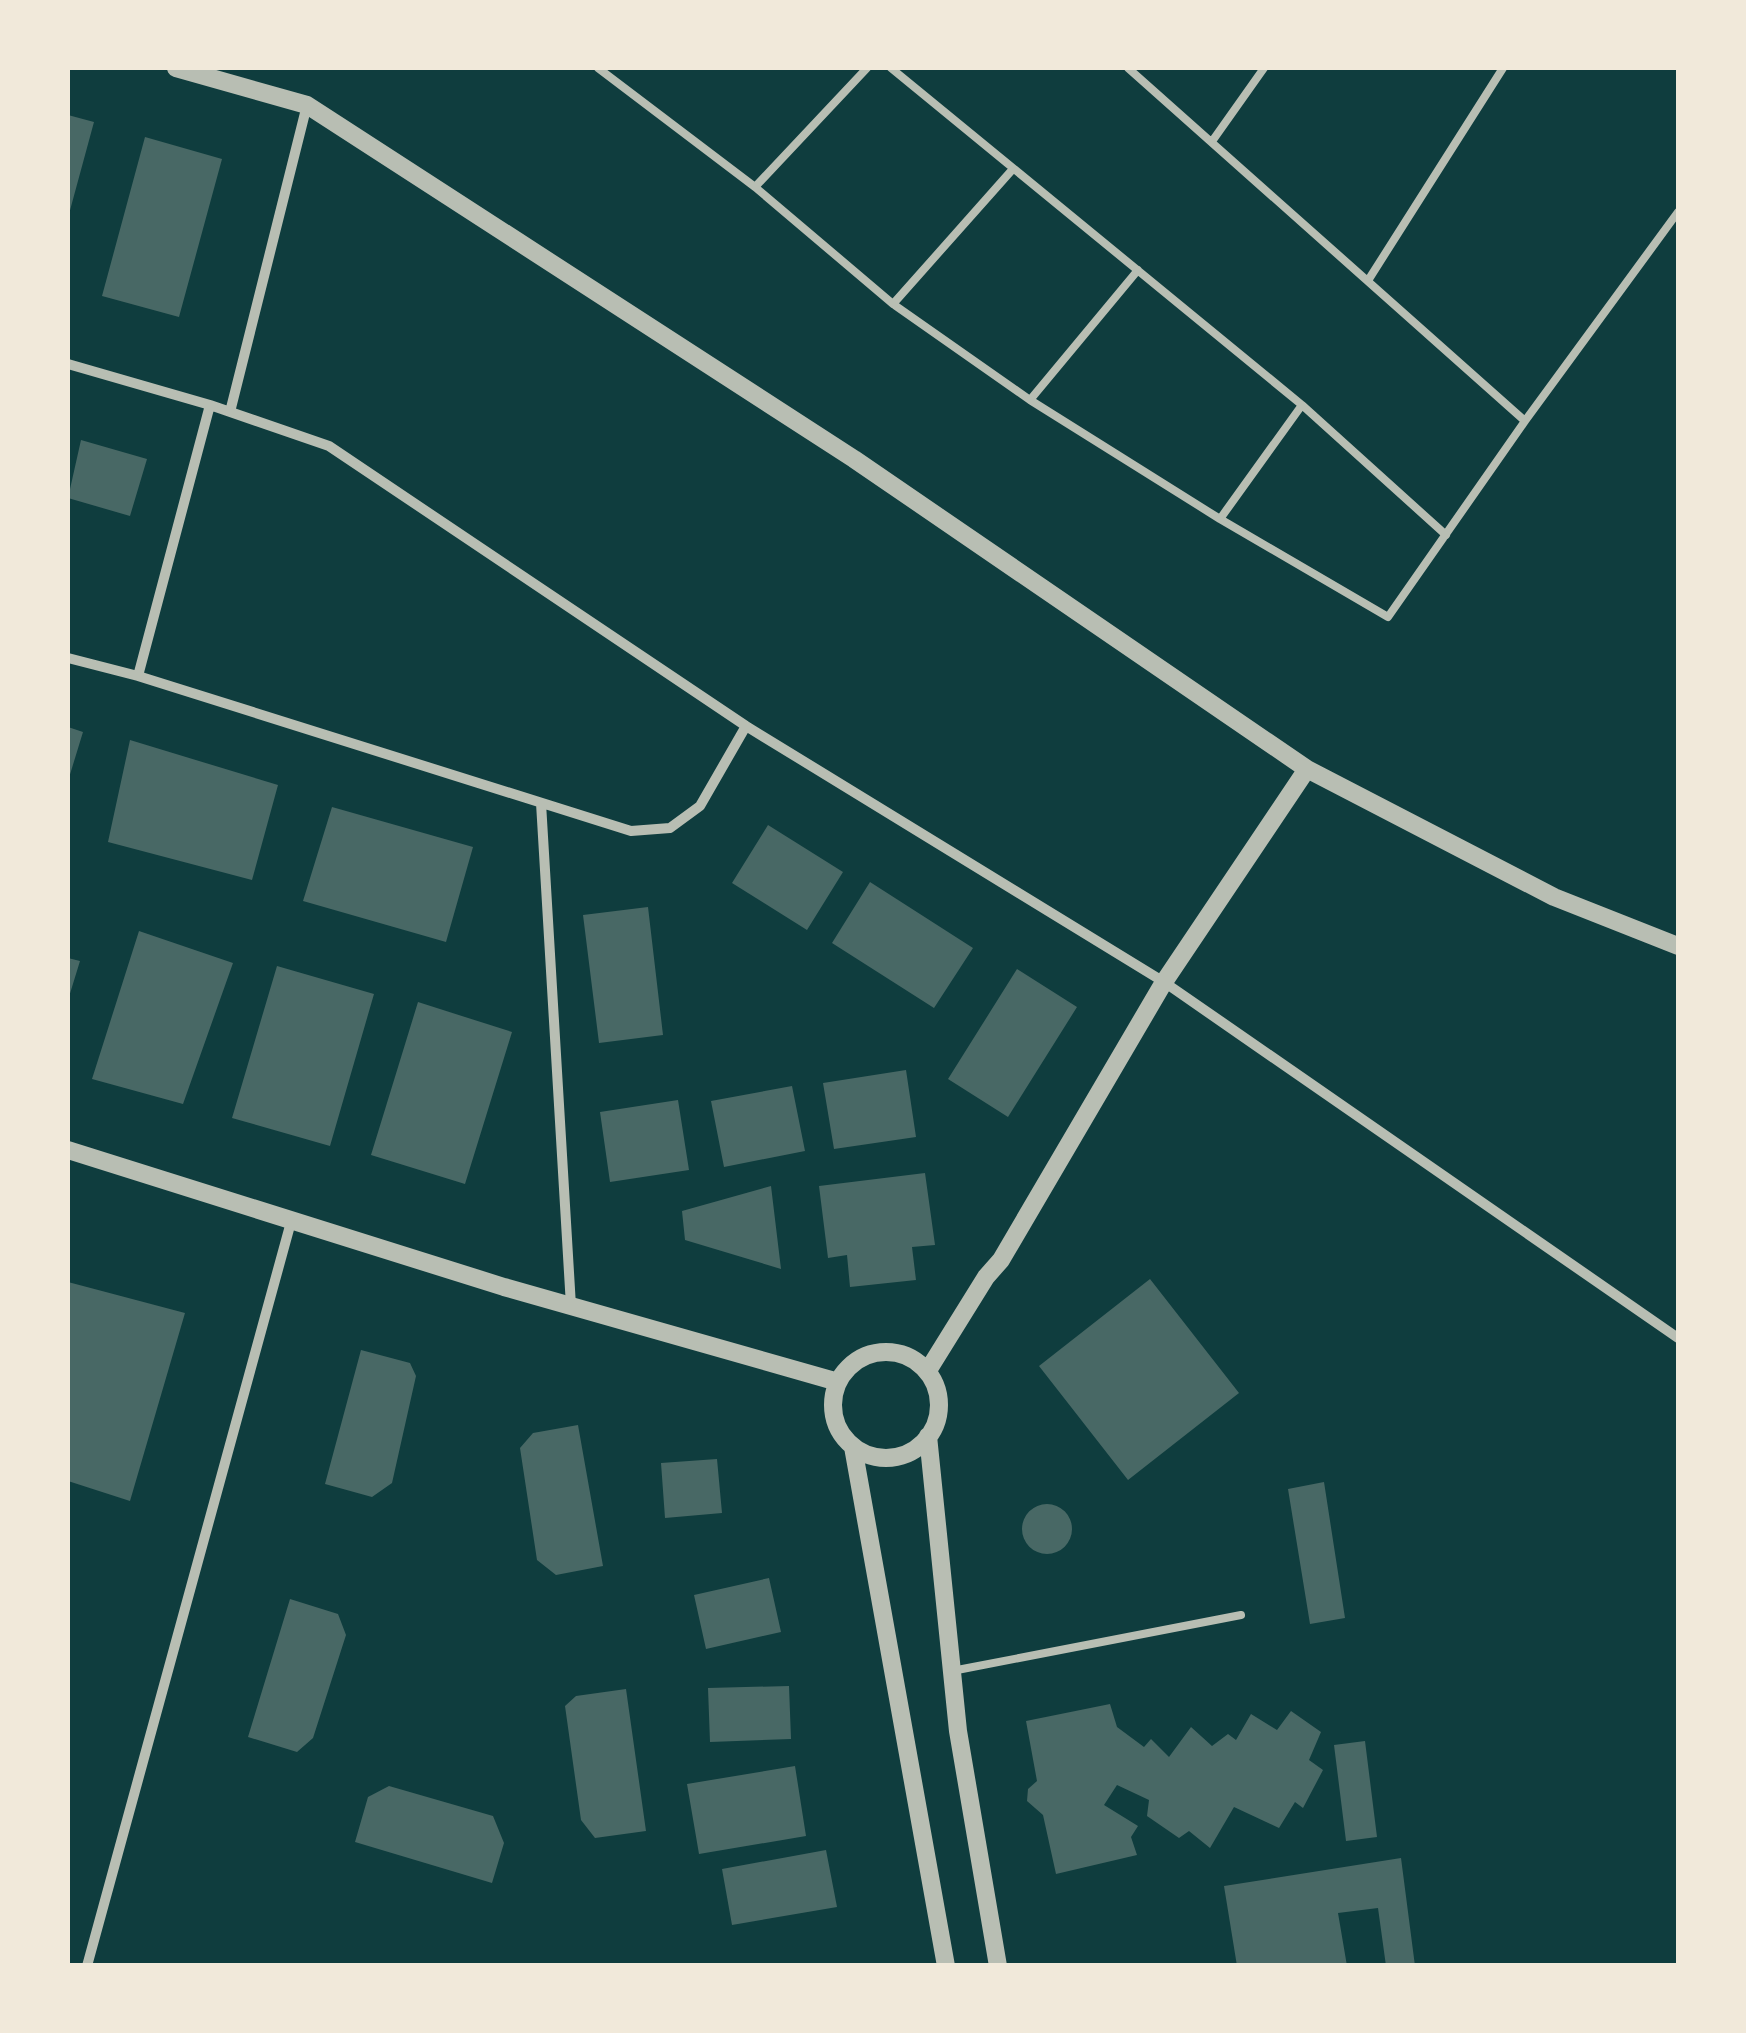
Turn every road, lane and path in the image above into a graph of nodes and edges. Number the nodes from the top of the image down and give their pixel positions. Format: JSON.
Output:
{"nodes":[{"id":1,"x":176,"y":68,"type":"edge"},
{"id":2,"x":598,"y":68,"type":"edge"},
{"id":3,"x":867,"y":68,"type":"edge"},
{"id":4,"x":891,"y":68,"type":"edge"},
{"id":5,"x":1128,"y":68,"type":"edge"},
{"id":6,"x":1264,"y":68,"type":"edge"},
{"id":7,"x":1503,"y":68,"type":"edge"},
{"id":8,"x":308,"y":106,"type":"junction"},
{"id":9,"x":1213,"y":140,"type":"junction"},
{"id":10,"x":1012,"y":170,"type":"junction"},
{"id":11,"x":755,"y":186,"type":"junction"},
{"id":12,"x":1678,"y":212,"type":"edge"},
{"id":13,"x":1138,"y":270,"type":"junction"},
{"id":14,"x":1369,"y":279,"type":"junction"},
{"id":15,"x":893,"y":304,"type":"junction"},
{"id":16,"x":68,"y":364,"type":"edge"},
{"id":17,"x":1030,"y":400,"type":"junction"},
{"id":18,"x":210,"y":404,"type":"junction"},
{"id":19,"x":1302,"y":405,"type":"junction"},
{"id":20,"x":230,"y":412,"type":"junction"},
{"id":21,"x":1525,"y":421,"type":"junction"},
{"id":22,"x":1220,"y":518,"type":"junction"},
{"id":23,"x":1446,"y":536,"type":"junction"},
{"id":24,"x":68,"y":658,"type":"edge"},
{"id":25,"x":138,"y":676,"type":"junction"},
{"id":26,"x":746,"y":726,"type":"junction"},
{"id":27,"x":1307,"y":769,"type":"junction"},
{"id":28,"x":541,"y":803,"type":"junction"},
{"id":29,"x":1678,"y":946,"type":"edge"},
{"id":30,"x":1164,"y":982,"type":"junction"},
{"id":31,"x":68,"y":1150,"type":"edge"},
{"id":32,"x":291,"y":1222,"type":"junction"},
{"id":33,"x":571,"y":1306,"type":"junction"},
{"id":34,"x":1678,"y":1338,"type":"edge"},
{"id":35,"x":927,"y":1372,"type":"junction"},
{"id":36,"x":838,"y":1382,"type":"junction"},
{"id":37,"x":928,"y":1436,"type":"junction"},
{"id":38,"x":854,"y":1446,"type":"junction"},
{"id":39,"x":1240,"y":1615,"type":"dead end"},
{"id":40,"x":952,"y":1671,"type":"junction"},
{"id":41,"x":87,"y":1966,"type":"edge"},
{"id":42,"x":946,"y":1966,"type":"edge"},
{"id":43,"x":998,"y":1966,"type":"edge"}],
"edges":[{"from":1,"to":8,"type":"street"},
{"from":2,"to":11,"type":"lane"},
{"from":3,"to":11,"type":"lane"},
{"from":4,"to":10,"type":"lane"},
{"from":5,"to":9,"type":"lane"},
{"from":6,"to":9,"type":"lane"},
{"from":7,"to":14,"type":"lane"},
{"from":8,"to":20,"type":"street"},
{"from":8,"to":27,"type":"street"},
{"from":9,"to":14,"type":"lane"},
{"from":10,"to":13,"type":"lane"},
{"from":10,"to":15,"type":"lane"},
{"from":11,"to":15,"type":"lane"},
{"from":12,"to":21,"type":"lane"},
{"from":13,"to":17,"type":"lane"},
{"from":13,"to":19,"type":"lane"},
{"from":14,"to":21,"type":"lane"},
{"from":15,"to":17,"type":"lane"},
{"from":16,"to":18,"type":"street"},
{"from":17,"to":22,"type":"lane"},
{"from":18,"to":20,"type":"street"},
{"from":18,"to":25,"type":"street"},
{"from":19,"to":22,"type":"lane"},
{"from":19,"to":23,"type":"lane"},
{"from":20,"to":26,"type":"street"},
{"from":21,"to":23,"type":"lane"},
{"from":22,"to":23,"type":"lane"},
{"from":24,"to":25,"type":"street"},
{"from":25,"to":28,"type":"street"},
{"from":26,"to":28,"type":"street"},
{"from":26,"to":30,"type":"street"},
{"from":27,"to":29,"type":"street"},
{"from":27,"to":30,"type":"street"},
{"from":28,"to":33,"type":"street"},
{"from":30,"to":34,"type":"street"},
{"from":30,"to":35,"type":"street"},
{"from":31,"to":32,"type":"street"},
{"from":32,"to":33,"type":"street"},
{"from":32,"to":41,"type":"street"},
{"from":33,"to":36,"type":"street"},
{"from":35,"to":36,"type":"street"},
{"from":35,"to":37,"type":"street"},
{"from":36,"to":38,"type":"street"},
{"from":37,"to":38,"type":"street"},
{"from":37,"to":40,"type":"street"},
{"from":38,"to":42,"type":"street"},
{"from":39,"to":40,"type":"lane"},
{"from":40,"to":43,"type":"street"}]}
